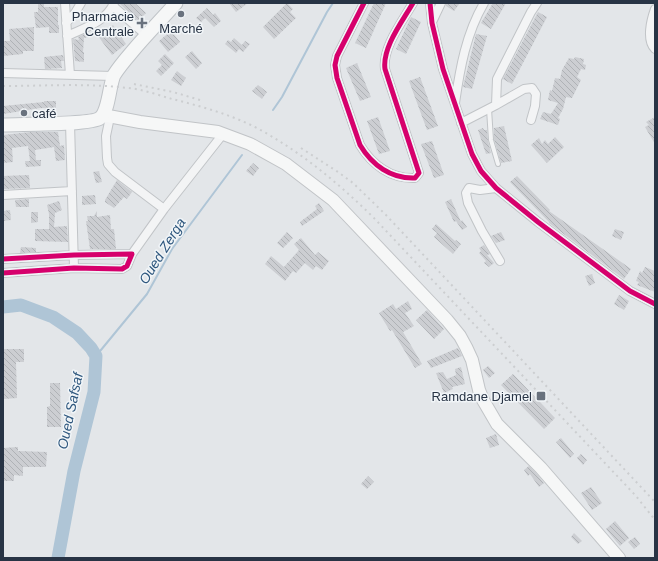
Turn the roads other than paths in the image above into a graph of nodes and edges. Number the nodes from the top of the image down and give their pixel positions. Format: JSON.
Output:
{"nodes":[{"id":1,"x":65,"y":3,"type":"edge"},
{"id":2,"x":81,"y":3,"type":"edge"},
{"id":3,"x":364,"y":3,"type":"edge"},
{"id":4,"x":413,"y":3,"type":"edge"},
{"id":5,"x":430,"y":3,"type":"edge"},
{"id":6,"x":441,"y":3,"type":"edge"},
{"id":7,"x":484,"y":3,"type":"edge"},
{"id":8,"x":536,"y":3,"type":"edge"},
{"id":9,"x":114,"y":5,"type":"edge"},
{"id":10,"x":171,"y":6,"type":"edge"},
{"id":11,"x":655,"y":9,"type":"edge"},
{"id":12,"x":66,"y":23,"type":"junction"},
{"id":13,"x":432,"y":23,"type":"junction"},
{"id":14,"x":146,"y":35,"type":"junction"},
{"id":15,"x":67,"y":36,"type":"junction"},
{"id":16,"x":655,"y":49,"type":"edge"},
{"id":17,"x":3,"y":74,"type":"edge"},
{"id":18,"x":70,"y":75,"type":"junction"},
{"id":19,"x":113,"y":76,"type":"junction"},
{"id":20,"x":455,"y":106,"type":"junction"},
{"id":21,"x":492,"y":107,"type":"junction"},
{"id":22,"x":106,"y":116,"type":"junction"},
{"id":23,"x":530,"y":120,"type":"dead end"},
{"id":24,"x":70,"y":123,"type":"junction"},
{"id":25,"x":461,"y":123,"type":"junction"},
{"id":26,"x":3,"y":124,"type":"edge"},
{"id":27,"x":223,"y":134,"type":"junction"},
{"id":28,"x":498,"y":164,"type":"dead end"},
{"id":29,"x":496,"y":188,"type":"junction"},
{"id":30,"x":72,"y":191,"type":"junction"},
{"id":31,"x":3,"y":195,"type":"edge"},
{"id":32,"x":164,"y":209,"type":"junction"},
{"id":33,"x":132,"y":254,"type":"junction"},
{"id":34,"x":74,"y":255,"type":"junction"},
{"id":35,"x":3,"y":259,"type":"edge"},
{"id":36,"x":500,"y":261,"type":"dead end"},
{"id":37,"x":74,"y":268,"type":"junction"},
{"id":38,"x":3,"y":273,"type":"edge"},
{"id":39,"x":655,"y":304,"type":"edge"},
{"id":40,"x":619,"y":558,"type":"edge"}],
"edges":[{"from":1,"to":12,"type":"street"},
{"from":2,"to":12,"type":"street"},
{"from":3,"to":4,"type":"street"},
{"from":5,"to":13,"type":"street"},
{"from":6,"to":13,"type":"street"},
{"from":7,"to":20,"type":"street"},
{"from":8,"to":21,"type":"street"},
{"from":9,"to":14,"type":"street"},
{"from":9,"to":15,"type":"street"},
{"from":10,"to":14,"type":"main road"},
{"from":11,"to":16,"type":"street"},
{"from":12,"to":15,"type":"street"},
{"from":13,"to":20,"type":"street"},
{"from":14,"to":19,"type":"main road"},
{"from":15,"to":18,"type":"street"},
{"from":17,"to":18,"type":"street"},
{"from":18,"to":19,"type":"street"},
{"from":19,"to":22,"type":"main road"},
{"from":20,"to":25,"type":"street"},
{"from":21,"to":23,"type":"street"},
{"from":21,"to":25,"type":"street"},
{"from":21,"to":28,"type":"lane"},
{"from":22,"to":24,"type":"main road"},
{"from":22,"to":27,"type":"main road"},
{"from":22,"to":32,"type":"street"},
{"from":24,"to":26,"type":"main road"},
{"from":24,"to":30,"type":"street"},
{"from":25,"to":29,"type":"street"},
{"from":27,"to":32,"type":"street"},
{"from":27,"to":40,"type":"main road"},
{"from":29,"to":36,"type":"street"},
{"from":29,"to":39,"type":"street"},
{"from":30,"to":31,"type":"street"},
{"from":30,"to":34,"type":"street"},
{"from":32,"to":33,"type":"street"},
{"from":33,"to":34,"type":"street"},
{"from":33,"to":37,"type":"street"},
{"from":34,"to":35,"type":"street"},
{"from":34,"to":37,"type":"street"},
{"from":37,"to":38,"type":"street"}]}
